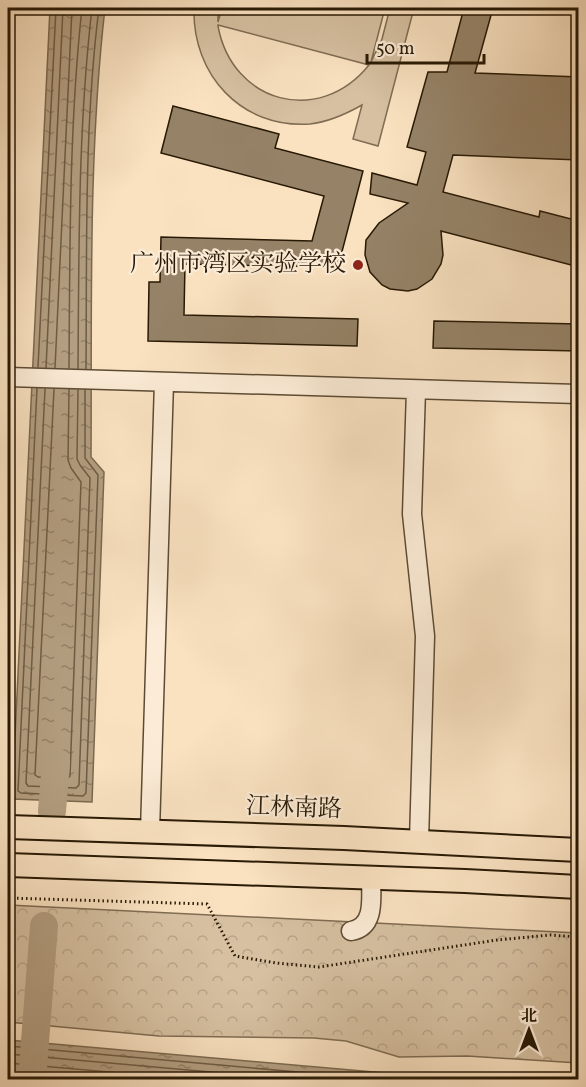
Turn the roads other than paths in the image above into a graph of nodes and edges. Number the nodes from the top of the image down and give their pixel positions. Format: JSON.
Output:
{"nodes":[{"id":1,"x":8,"y":377,"type":"edge"},
{"id":2,"x":164,"y":382,"type":"junction"},
{"id":3,"x":416,"y":390,"type":"junction"},
{"id":4,"x":579,"y":394,"type":"edge"},
{"id":5,"x":8,"y":827,"type":"edge"},
{"id":6,"x":150,"y":831,"type":"junction"},
{"id":7,"x":419,"y":841,"type":"junction"},
{"id":8,"x":579,"y":850,"type":"edge"},
{"id":9,"x":8,"y":865,"type":"edge"},
{"id":10,"x":371,"y":878,"type":"junction"},
{"id":11,"x":579,"y":887,"type":"edge"},
{"id":12,"x":351,"y":931,"type":"dead end"}],
"edges":[{"from":1,"to":2,"type":"street"},
{"from":2,"to":3,"type":"street"},
{"from":2,"to":6,"type":"street"},
{"from":3,"to":4,"type":"street"},
{"from":3,"to":7,"type":"street"},
{"from":5,"to":6,"type":"main road","name":"江林南路"},
{"from":6,"to":7,"type":"main road","name":"江林南路"},
{"from":7,"to":8,"type":"main road","name":"江林南路"},
{"from":9,"to":10,"type":"main road"},
{"from":10,"to":11,"type":"main road"},
{"from":10,"to":12,"type":"street"}]}
